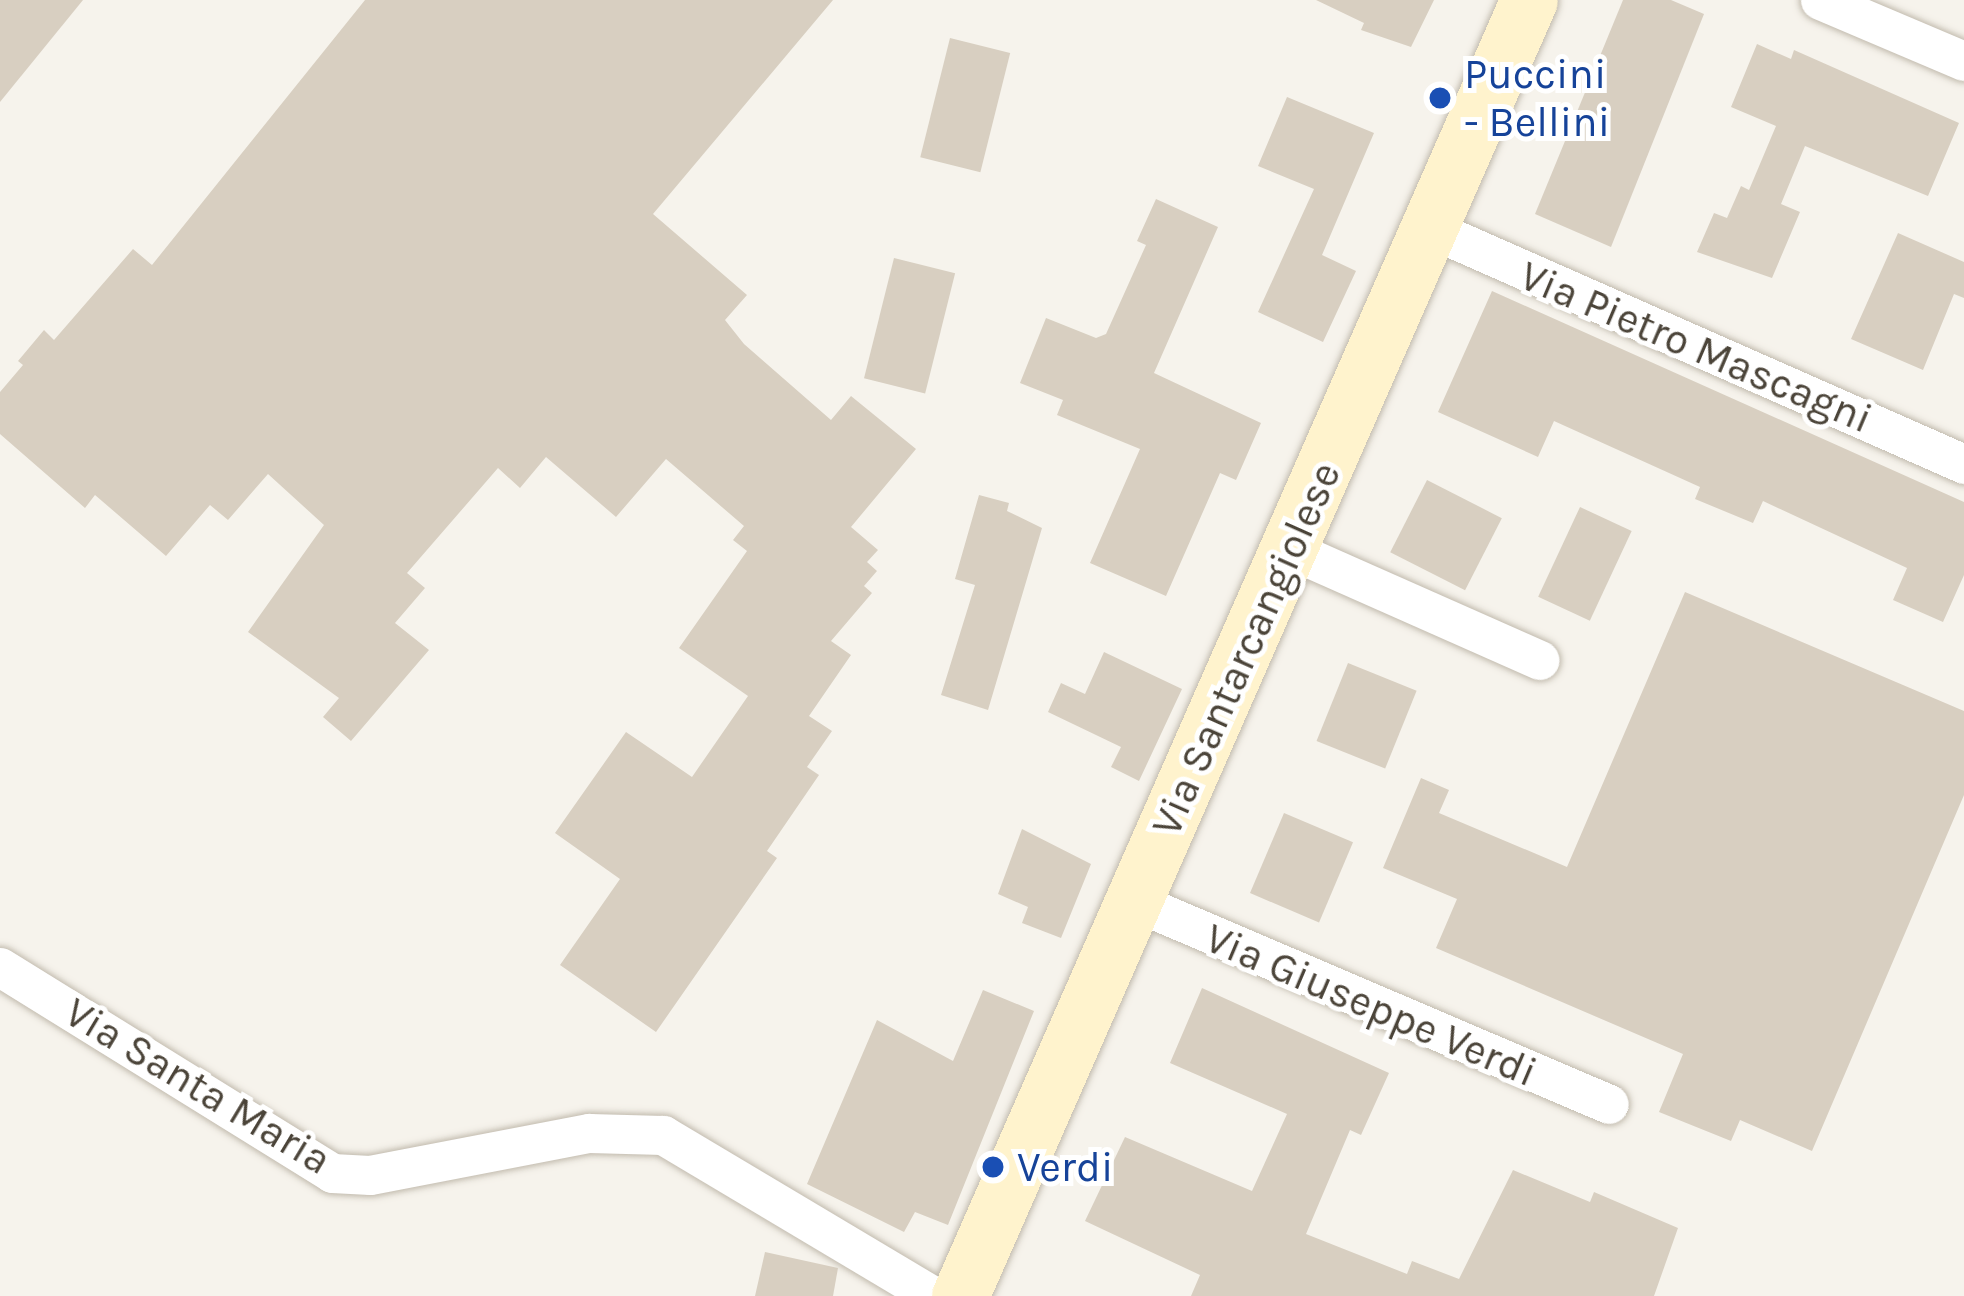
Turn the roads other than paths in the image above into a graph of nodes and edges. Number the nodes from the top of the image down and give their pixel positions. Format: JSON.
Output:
{"nodes":[{"id":1,"x":1528,"y":0,"type":"edge"},
{"id":2,"x":1820,"y":0,"type":"edge"},
{"id":3,"x":1964,"y":61,"type":"edge"},
{"id":4,"x":1430,"y":228,"type":"junction"},
{"id":5,"x":1964,"y":464,"type":"edge"},
{"id":6,"x":1289,"y":549,"type":"junction"},
{"id":7,"x":1540,"y":661,"type":"dead end"},
{"id":8,"x":1136,"y":902,"type":"junction"},
{"id":9,"x":0,"y":967,"type":"edge"},
{"id":10,"x":1609,"y":1104,"type":"dead end"},
{"id":11,"x":933,"y":1296,"type":"edge"},
{"id":12,"x":960,"y":1296,"type":"edge"}],
"edges":[{"from":1,"to":4,"type":"main road","name":"Via Santarcangiolese"},
{"from":2,"to":3,"type":"street"},
{"from":4,"to":5,"type":"street","name":"Via Pietro Mascagni"},
{"from":4,"to":6,"type":"main road","name":"Via Santarcangiolese"},
{"from":6,"to":7,"type":"street"},
{"from":6,"to":8,"type":"main road","name":"Via Santarcangiolese"},
{"from":8,"to":10,"type":"street","name":"Via Giuseppe Verdi"},
{"from":8,"to":12,"type":"main road","name":"Via Santarcangiolese"},
{"from":9,"to":11,"type":"street","name":"Via Santa Maria"}]}
